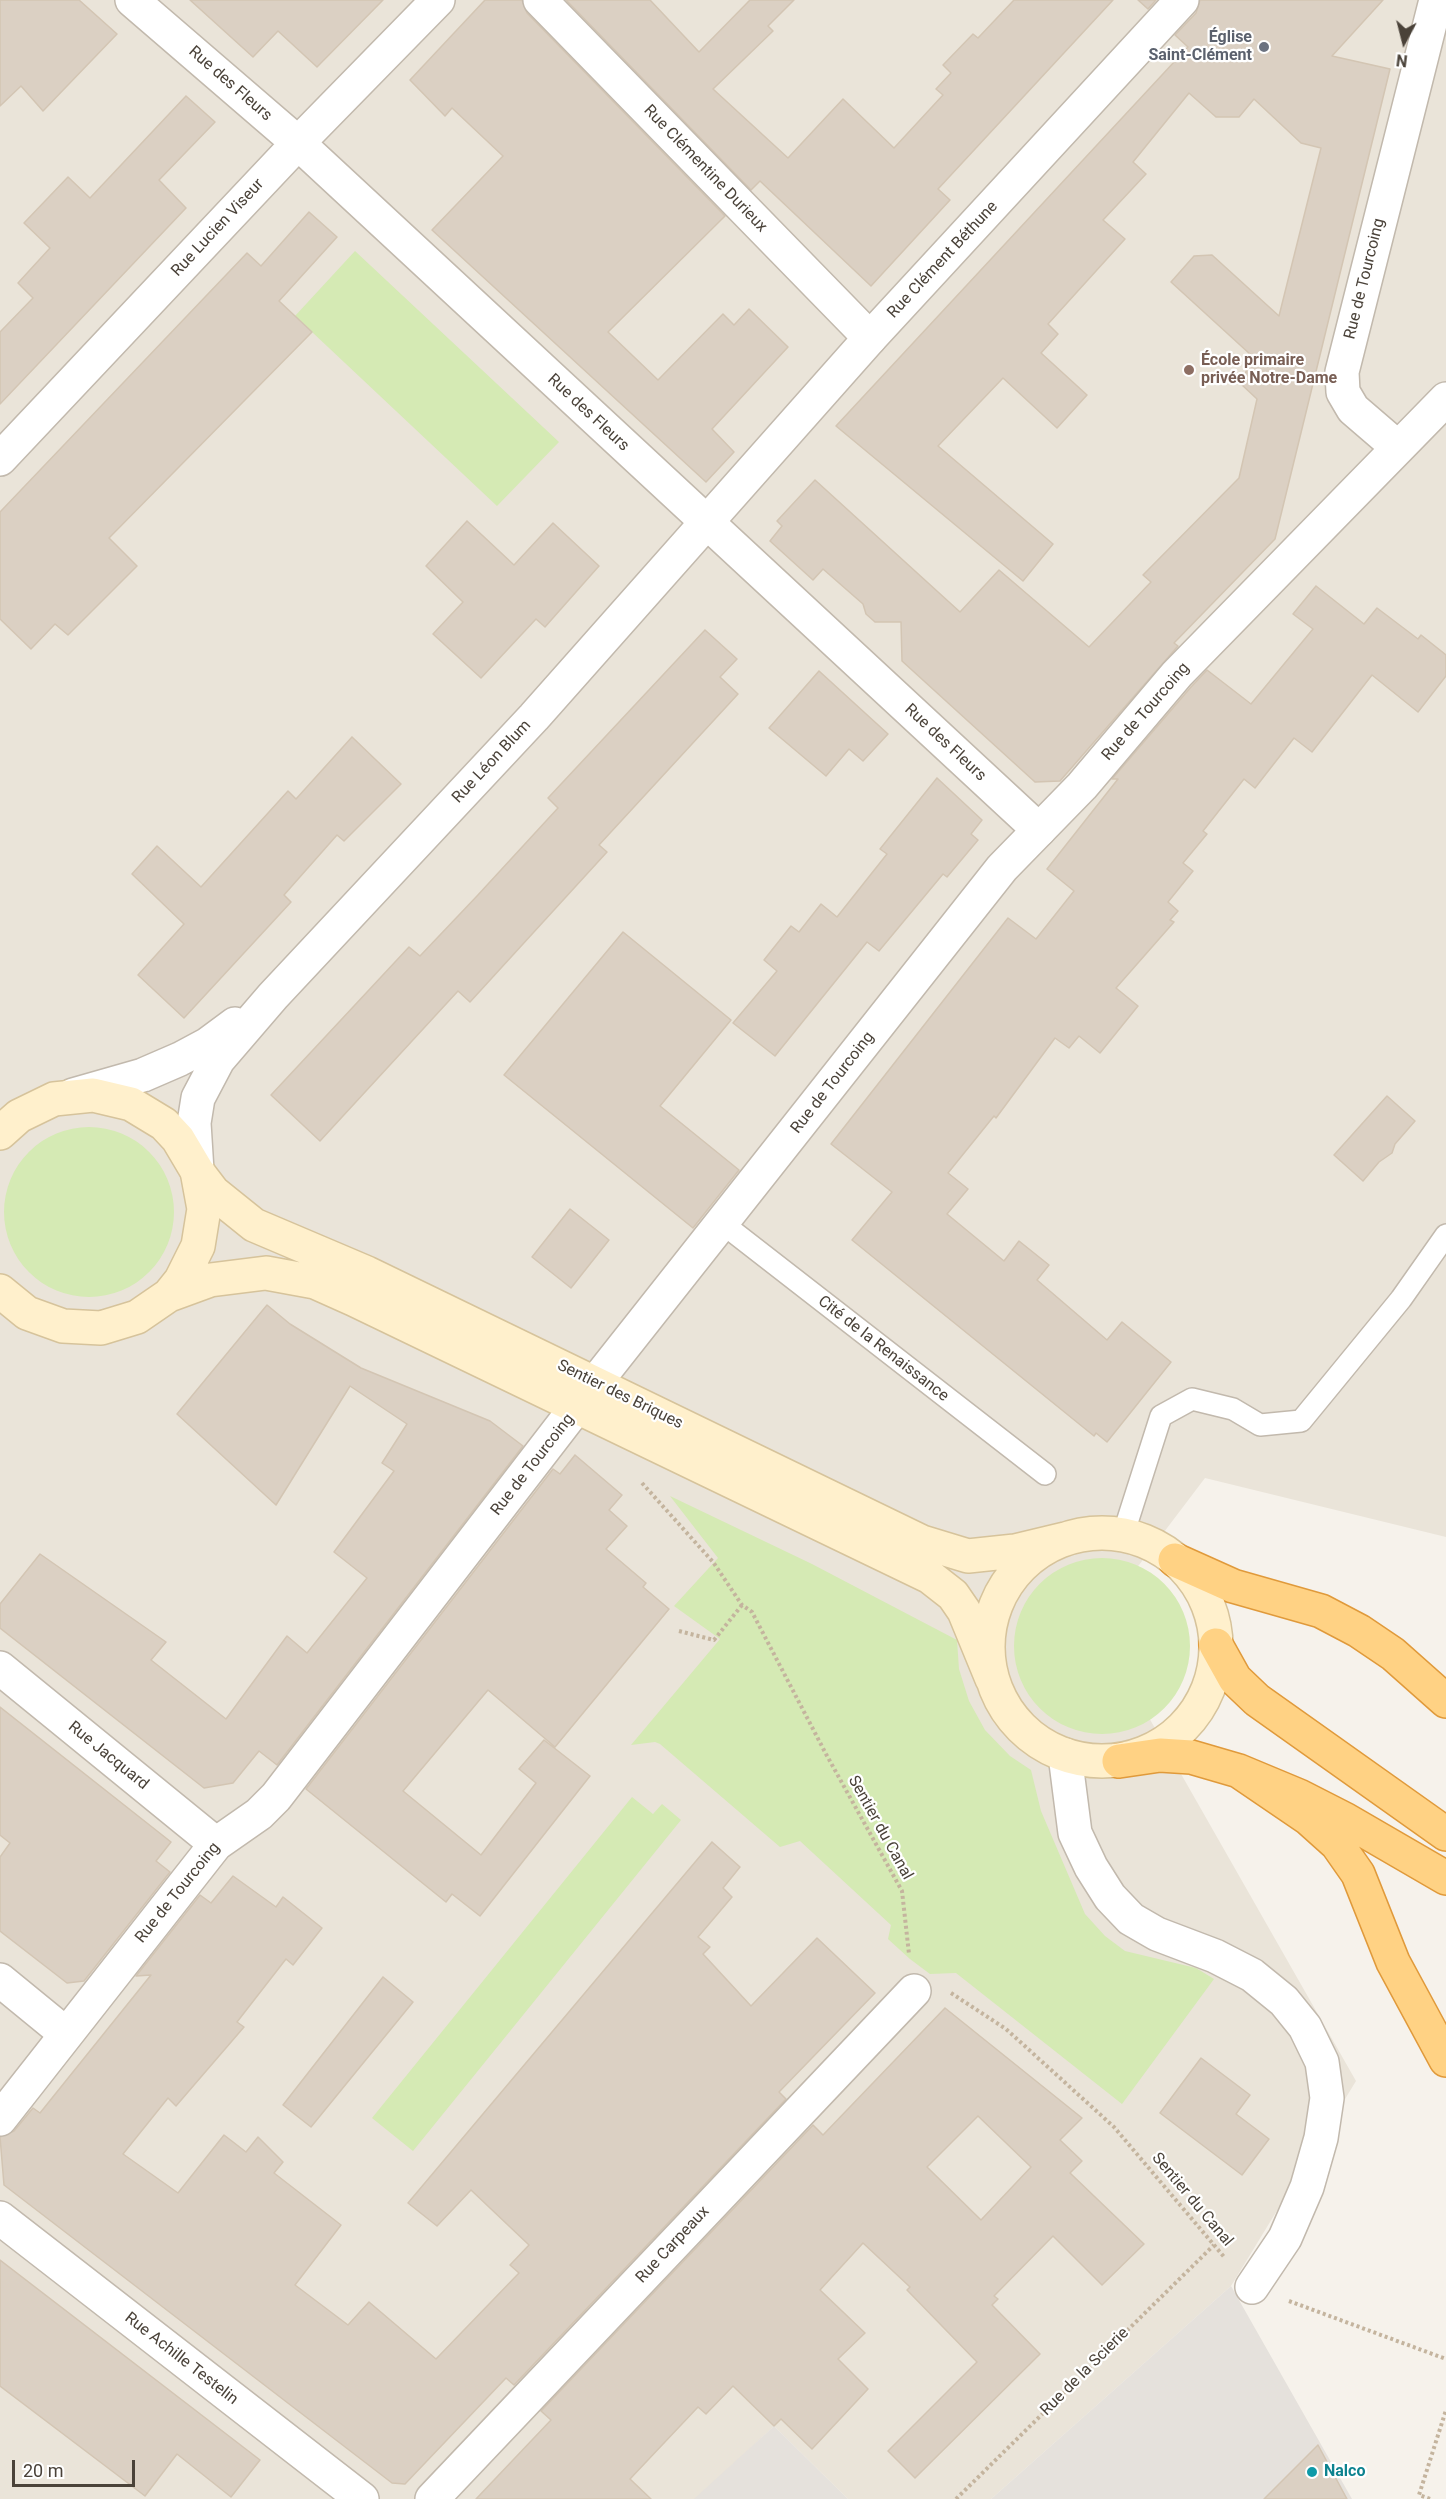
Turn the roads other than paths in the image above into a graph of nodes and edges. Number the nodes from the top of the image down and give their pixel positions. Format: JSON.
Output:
{"nodes":[{"id":1,"x":132,"y":0,"type":"edge"},
{"id":2,"x":438,"y":0,"type":"edge"},
{"id":3,"x":540,"y":0,"type":"edge"},
{"id":4,"x":1182,"y":0,"type":"edge"},
{"id":5,"x":1436,"y":0,"type":"edge"},
{"id":6,"x":298,"y":143,"type":"junction"},
{"id":7,"x":870,"y":338,"type":"junction"},
{"id":8,"x":1446,"y":399,"type":"edge"},
{"id":9,"x":1396,"y":446,"type":"junction"},
{"id":10,"x":0,"y":459,"type":"edge"},
{"id":11,"x":707,"y":523,"type":"junction"},
{"id":12,"x":1040,"y":830,"type":"junction"},
{"id":13,"x":273,"y":996,"type":"junction"},
{"id":14,"x":74,"y":1095,"type":"junction"},
{"id":15,"x":1,"y":1131,"type":"edge"},
{"id":16,"x":197,"y":1171,"type":"junction"},
{"id":17,"x":722,"y":1223,"type":"junction"},
{"id":18,"x":1446,"y":1235,"type":"edge"},
{"id":19,"x":0,"y":1291,"type":"edge"},
{"id":20,"x":169,"y":1295,"type":"junction"},
{"id":21,"x":14,"y":1308,"type":"edge"},
{"id":22,"x":595,"y":1383,"type":"junction"},
{"id":23,"x":577,"y":1409,"type":"junction"},
{"id":24,"x":1045,"y":1474,"type":"dead end"},
{"id":25,"x":1123,"y":1535,"type":"junction"},
{"id":26,"x":1065,"y":1539,"type":"junction"},
{"id":27,"x":1175,"y":1560,"type":"junction"},
{"id":28,"x":1216,"y":1645,"type":"junction"},
{"id":29,"x":0,"y":1668,"type":"edge"},
{"id":30,"x":992,"y":1679,"type":"junction"},
{"id":31,"x":1446,"y":1701,"type":"edge"},
{"id":32,"x":1065,"y":1755,"type":"junction"},
{"id":33,"x":1119,"y":1761,"type":"junction"},
{"id":34,"x":1239,"y":1771,"type":"junction"},
{"id":35,"x":1446,"y":1834,"type":"edge"},
{"id":36,"x":216,"y":1844,"type":"junction"},
{"id":37,"x":1446,"y":1878,"type":"edge"},
{"id":38,"x":0,"y":1980,"type":"edge"},
{"id":39,"x":914,"y":1991,"type":"road end"},
{"id":40,"x":66,"y":2034,"type":"junction"},
{"id":41,"x":1446,"y":2061,"type":"edge"},
{"id":42,"x":0,"y":2119,"type":"edge"},
{"id":43,"x":0,"y":2218,"type":"edge"},
{"id":44,"x":1252,"y":2287,"type":"road end"},
{"id":45,"x":362,"y":2499,"type":"edge"},
{"id":46,"x":432,"y":2499,"type":"edge"}],
"edges":[{"from":1,"to":6,"type":"street","name":"Rue des Fleurs"},
{"from":2,"to":6,"type":"street","name":"Rue Lucien Viseur"},
{"from":3,"to":7,"type":"street","name":"Rue Clémentine Durieux"},
{"from":4,"to":7,"type":"street","name":"Rue Clément Béthune"},
{"from":5,"to":9,"type":"street","name":"Rue de Tourcoing"},
{"from":6,"to":10,"type":"street","name":"Rue Lucien Viseur"},
{"from":6,"to":11,"type":"street","name":"Rue des Fleurs"},
{"from":7,"to":11,"type":"street","name":"Rue Clément Béthune"},
{"from":8,"to":9,"type":"street"},
{"from":9,"to":12,"type":"street","name":"Rue de Tourcoing"},
{"from":11,"to":12,"type":"street","name":"Rue des Fleurs"},
{"from":11,"to":13,"type":"street","name":"Rue Léon Blum"},
{"from":12,"to":17,"type":"street","name":"Rue de Tourcoing"},
{"from":13,"to":14,"type":"street","name":"Rue Léon Blum"},
{"from":13,"to":16,"type":"street","name":"Rue Léon Blum"},
{"from":14,"to":15,"type":"main road"},
{"from":14,"to":16,"type":"main road"},
{"from":16,"to":20,"type":"main road"},
{"from":16,"to":22,"type":"main road","name":"Sentier des Briques"},
{"from":17,"to":22,"type":"street","name":"Rue de Tourcoing"},
{"from":17,"to":24,"type":"lane","name":"Cité de la Renaissance"},
{"from":18,"to":25,"type":"lane"},
{"from":19,"to":21,"type":"main road"},
{"from":20,"to":21,"type":"main road"},
{"from":20,"to":23,"type":"main road","name":"Sentier des Briques"},
{"from":22,"to":23,"type":"street","name":"Rue de Tourcoing"},
{"from":22,"to":26,"type":"main road","name":"Sentier des Briques"},
{"from":23,"to":30,"type":"main road","name":"Sentier des Briques"},
{"from":23,"to":36,"type":"street","name":"Rue de Tourcoing"},
{"from":25,"to":26,"type":"main road","name":"Sentier des Briques"},
{"from":25,"to":27,"type":"main road"},
{"from":26,"to":30,"type":"main road"},
{"from":27,"to":28,"type":"main road"},
{"from":27,"to":31,"type":"highway"},
{"from":28,"to":33,"type":"main road"},
{"from":28,"to":35,"type":"highway"},
{"from":29,"to":36,"type":"street","name":"Rue Jacquard"},
{"from":30,"to":32,"type":"main road"},
{"from":32,"to":33,"type":"main road"},
{"from":32,"to":44,"type":"street"},
{"from":33,"to":34,"type":"highway"},
{"from":34,"to":37,"type":"highway"},
{"from":34,"to":41,"type":"highway"},
{"from":36,"to":40,"type":"street","name":"Rue de Tourcoing"},
{"from":38,"to":40,"type":"street"},
{"from":39,"to":46,"type":"street","name":"Rue Carpeaux"},
{"from":40,"to":42,"type":"street","name":"Rue de Tourcoing"},
{"from":43,"to":45,"type":"street","name":"Rue Achille Testelin"}]}
